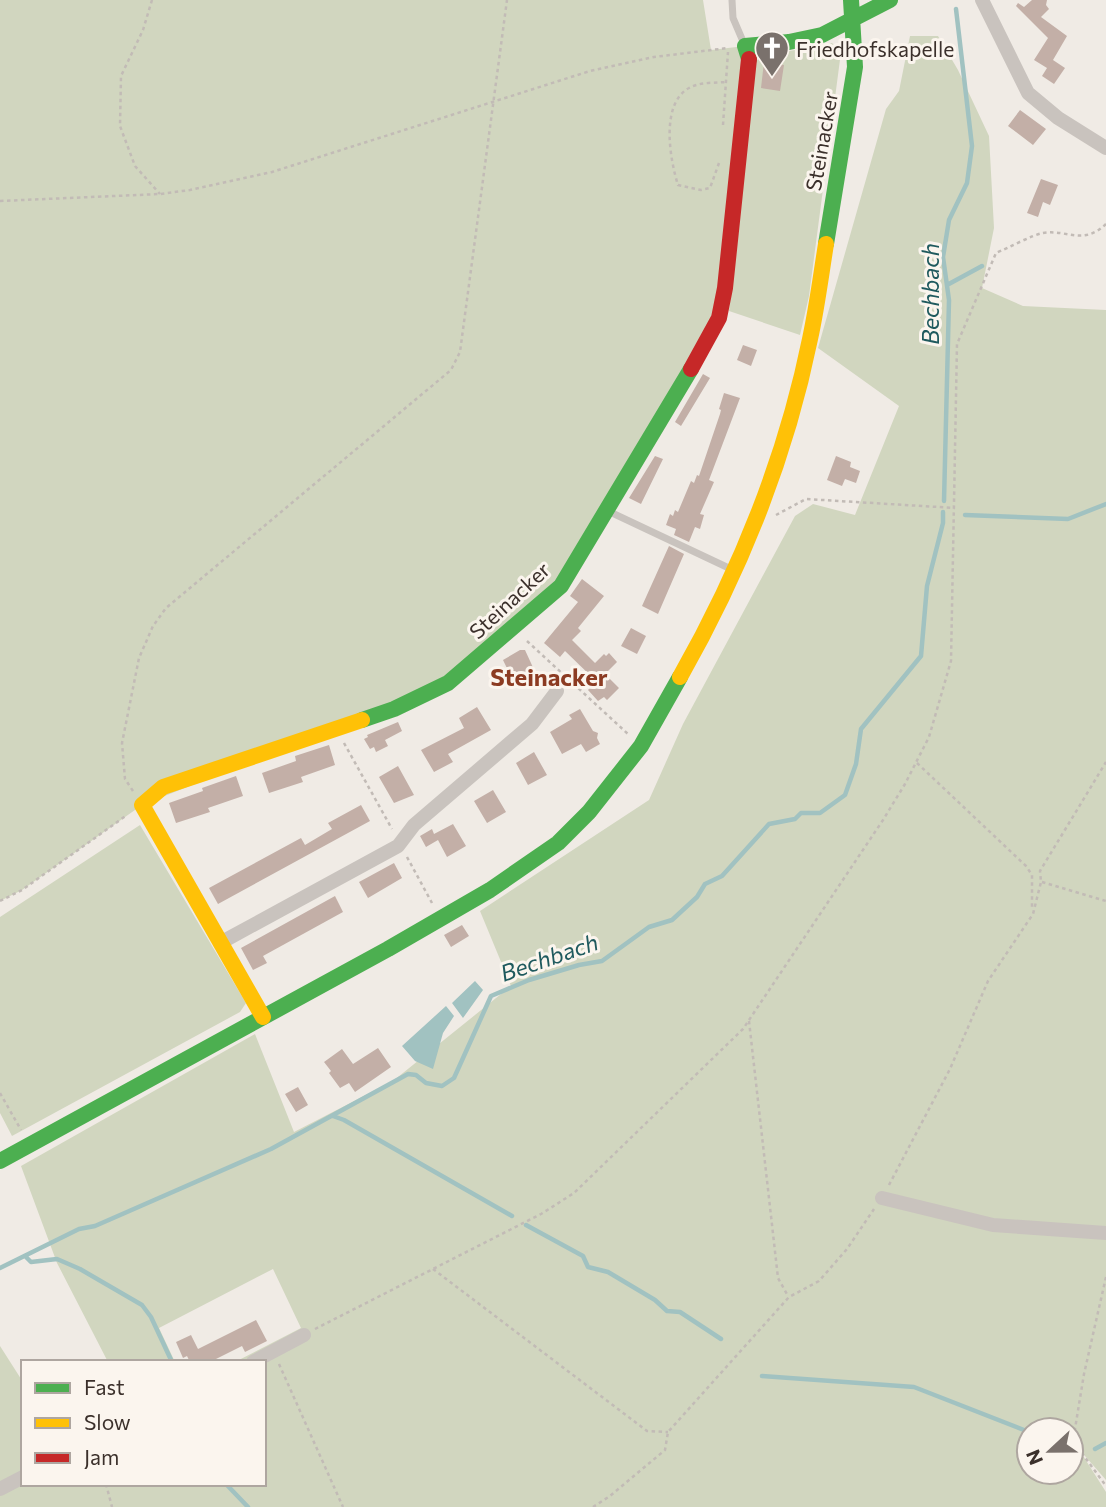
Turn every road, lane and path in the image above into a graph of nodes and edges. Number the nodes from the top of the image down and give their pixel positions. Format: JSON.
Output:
{"nodes":[{"id":1,"x":152,"y":0,"type":"edge"},
{"id":2,"x":507,"y":0,"type":"edge"},
{"id":3,"x":732,"y":0,"type":"edge"},
{"id":4,"x":851,"y":0,"type":"edge"},
{"id":5,"x":890,"y":0,"type":"edge"},
{"id":6,"x":982,"y":0,"type":"edge"},
{"id":7,"x":853,"y":18,"type":"junction"},
{"id":8,"x":745,"y":46,"type":"junction"},
{"id":9,"x":728,"y":48,"type":"junction"},
{"id":10,"x":726,"y":82,"type":"junction"},
{"id":11,"x":494,"y":103,"type":"junction"},
{"id":12,"x":722,"y":135,"type":"dead end"},
{"id":13,"x":1106,"y":148,"type":"edge"},
{"id":14,"x":720,"y":159,"type":"dead end"},
{"id":15,"x":160,"y":194,"type":"junction"},
{"id":16,"x":0,"y":201,"type":"edge"},
{"id":17,"x":1106,"y":224,"type":"edge"},
{"id":18,"x":955,"y":508,"type":"junction"},
{"id":19,"x":606,"y":510,"type":"junction"},
{"id":20,"x":770,"y":519,"type":"dead end"},
{"id":21,"x":734,"y":570,"type":"junction"},
{"id":22,"x":514,"y":628,"type":"junction"},
{"id":23,"x":557,"y":691,"type":"dead end"},
{"id":24,"x":337,"y":730,"type":"junction"},
{"id":25,"x":640,"y":746,"type":"junction"},
{"id":26,"x":1106,"y":762,"type":"edge"},
{"id":27,"x":917,"y":763,"type":"junction"},
{"id":28,"x":142,"y":805,"type":"junction"},
{"id":29,"x":400,"y":844,"type":"junction"},
{"id":30,"x":1041,"y":882,"type":"junction"},
{"id":31,"x":0,"y":901,"type":"edge"},
{"id":32,"x":1106,"y":901,"type":"edge"},
{"id":33,"x":1033,"y":914,"type":"junction"},
{"id":34,"x":440,"y":918,"type":"junction"},
{"id":35,"x":220,"y":943,"type":"junction"},
{"id":36,"x":263,"y":1017,"type":"junction"},
{"id":37,"x":749,"y":1021,"type":"junction"},
{"id":38,"x":0,"y":1093,"type":"edge"},
{"id":39,"x":29,"y":1144,"type":"junction"},
{"id":40,"x":0,"y":1161,"type":"edge"},
{"id":41,"x":882,"y":1198,"type":"junction"},
{"id":42,"x":1106,"y":1233,"type":"edge"},
{"id":43,"x":433,"y":1269,"type":"junction"},
{"id":44,"x":1106,"y":1278,"type":"edge"},
{"id":45,"x":789,"y":1297,"type":"junction"},
{"id":46,"x":304,"y":1335,"type":"joint"},
{"id":47,"x":274,"y":1351,"type":"junction"},
{"id":48,"x":257,"y":1360,"type":"edge"},
{"id":49,"x":668,"y":1432,"type":"junction"},
{"id":50,"x":21,"y":1478,"type":"edge"},
{"id":51,"x":106,"y":1486,"type":"edge"},
{"id":52,"x":1106,"y":1486,"type":"edge"},
{"id":53,"x":0,"y":1489,"type":"edge"},
{"id":54,"x":111,"y":1507,"type":"edge"},
{"id":55,"x":343,"y":1507,"type":"edge"},
{"id":56,"x":593,"y":1507,"type":"edge"}],
"edges":[{"from":1,"to":15,"type":"path"},
{"from":2,"to":11,"type":"path"},
{"from":3,"to":8,"type":"lane"},
{"from":4,"to":7,"type":"main road","name":"Steinacker"},
{"from":5,"to":7,"type":"main road"},
{"from":6,"to":13,"type":"street"},
{"from":7,"to":8,"type":"main road"},
{"from":7,"to":21,"type":"main road","name":"Steinacker"},
{"from":8,"to":9,"type":"path"},
{"from":8,"to":19,"type":"main road","name":"Steinacker"},
{"from":9,"to":10,"type":"path"},
{"from":9,"to":11,"type":"path"},
{"from":10,"to":12,"type":"path"},
{"from":10,"to":14,"type":"path"},
{"from":11,"to":15,"type":"path"},
{"from":11,"to":28,"type":"path"},
{"from":15,"to":16,"type":"path"},
{"from":17,"to":18,"type":"path"},
{"from":18,"to":20,"type":"path"},
{"from":18,"to":27,"type":"path"},
{"from":19,"to":21,"type":"lane"},
{"from":19,"to":22,"type":"main road","name":"Steinacker"},
{"from":21,"to":25,"type":"main road","name":"Steinacker"},
{"from":22,"to":24,"type":"main road","name":"Steinacker"},
{"from":22,"to":25,"type":"path"},
{"from":23,"to":29,"type":"street"},
{"from":24,"to":28,"type":"main road","name":"Steinacker"},
{"from":24,"to":29,"type":"path"},
{"from":25,"to":34,"type":"main road","name":"Steinacker"},
{"from":26,"to":30,"type":"path"},
{"from":27,"to":33,"type":"path"},
{"from":27,"to":37,"type":"path"},
{"from":28,"to":31,"type":"path"},
{"from":28,"to":35,"type":"main road"},
{"from":29,"to":34,"type":"path"},
{"from":29,"to":35,"type":"street"},
{"from":30,"to":32,"type":"path"},
{"from":30,"to":33,"type":"path"},
{"from":33,"to":41,"type":"path"},
{"from":34,"to":36,"type":"main road","name":"Steinacker"},
{"from":35,"to":36,"type":"main road"},
{"from":36,"to":39,"type":"main road","name":"Steinacker"},
{"from":37,"to":43,"type":"path"},
{"from":37,"to":45,"type":"path"},
{"from":38,"to":39,"type":"path"},
{"from":39,"to":40,"type":"main road","name":"Steinacker"},
{"from":41,"to":42,"type":"street"},
{"from":41,"to":45,"type":"path"},
{"from":43,"to":46,"type":"path"},
{"from":43,"to":49,"type":"path"},
{"from":44,"to":52,"type":"path"},
{"from":45,"to":49,"type":"path"},
{"from":46,"to":47,"type":"street"},
{"from":47,"to":48,"type":"street"},
{"from":47,"to":55,"type":"path"},
{"from":49,"to":56,"type":"path"},
{"from":50,"to":53,"type":"street"},
{"from":51,"to":54,"type":"path"}]}
